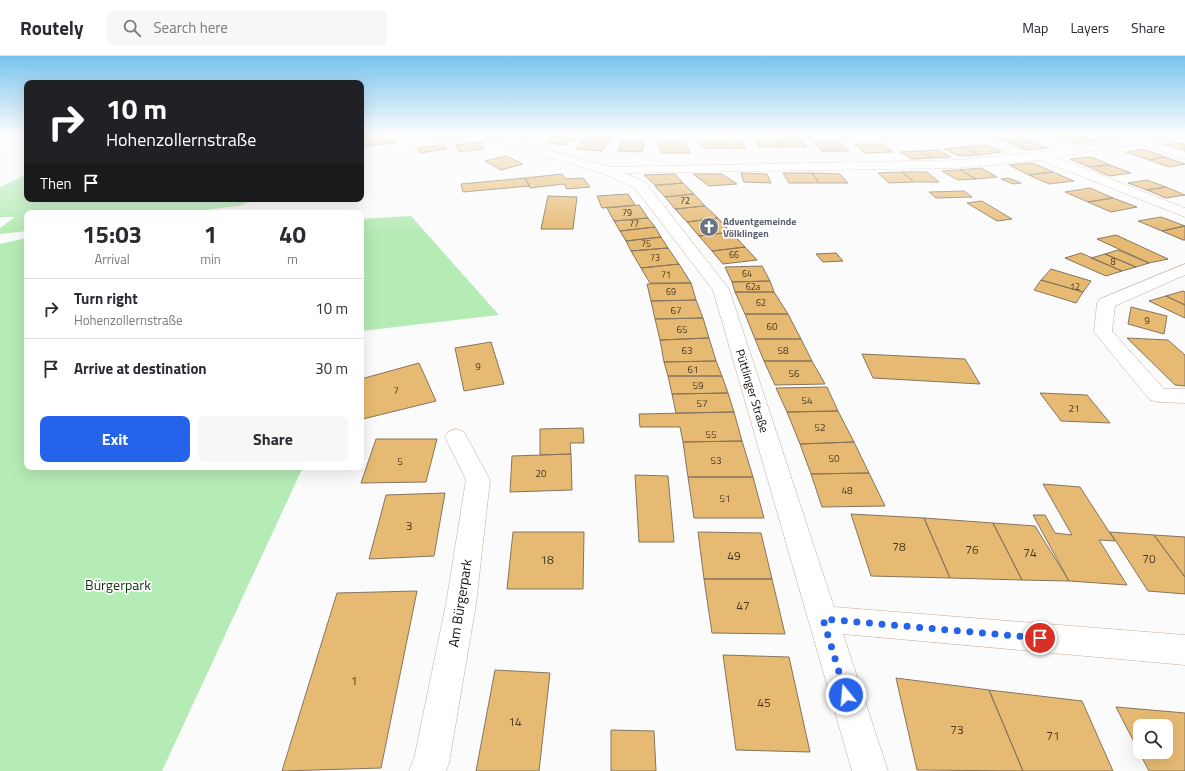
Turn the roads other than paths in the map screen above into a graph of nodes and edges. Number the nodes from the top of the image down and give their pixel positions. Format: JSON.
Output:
{"nodes":[{"id":1,"x":600,"y":168,"type":"edge"},
{"id":2,"x":702,"y":168,"type":"edge"},
{"id":3,"x":1071,"y":168,"type":"edge"},
{"id":4,"x":606,"y":170,"type":"junction"},
{"id":5,"x":1185,"y":213,"type":"edge"},
{"id":6,"x":1185,"y":269,"type":"edge"},
{"id":7,"x":1185,"y":396,"type":"edge"},
{"id":8,"x":456,"y":438,"type":"dead end"},
{"id":9,"x":823,"y":619,"type":"junction"},
{"id":10,"x":1185,"y":650,"type":"edge"},
{"id":11,"x":427,"y":771,"type":"edge"},
{"id":12,"x":870,"y":771,"type":"edge"}],
"edges":[{"from":1,"to":4,"type":"street","name":"Püttlinger Straße"},
{"from":2,"to":4,"type":"street"},
{"from":3,"to":5,"type":"street"},
{"from":4,"to":9,"type":"street","name":"Püttlinger Straße"},
{"from":6,"to":7,"type":"street"},
{"from":8,"to":11,"type":"street","name":"Am Bürgerpark"},
{"from":9,"to":10,"type":"street"},
{"from":9,"to":12,"type":"street","name":"Püttlinger Straße"}]}
